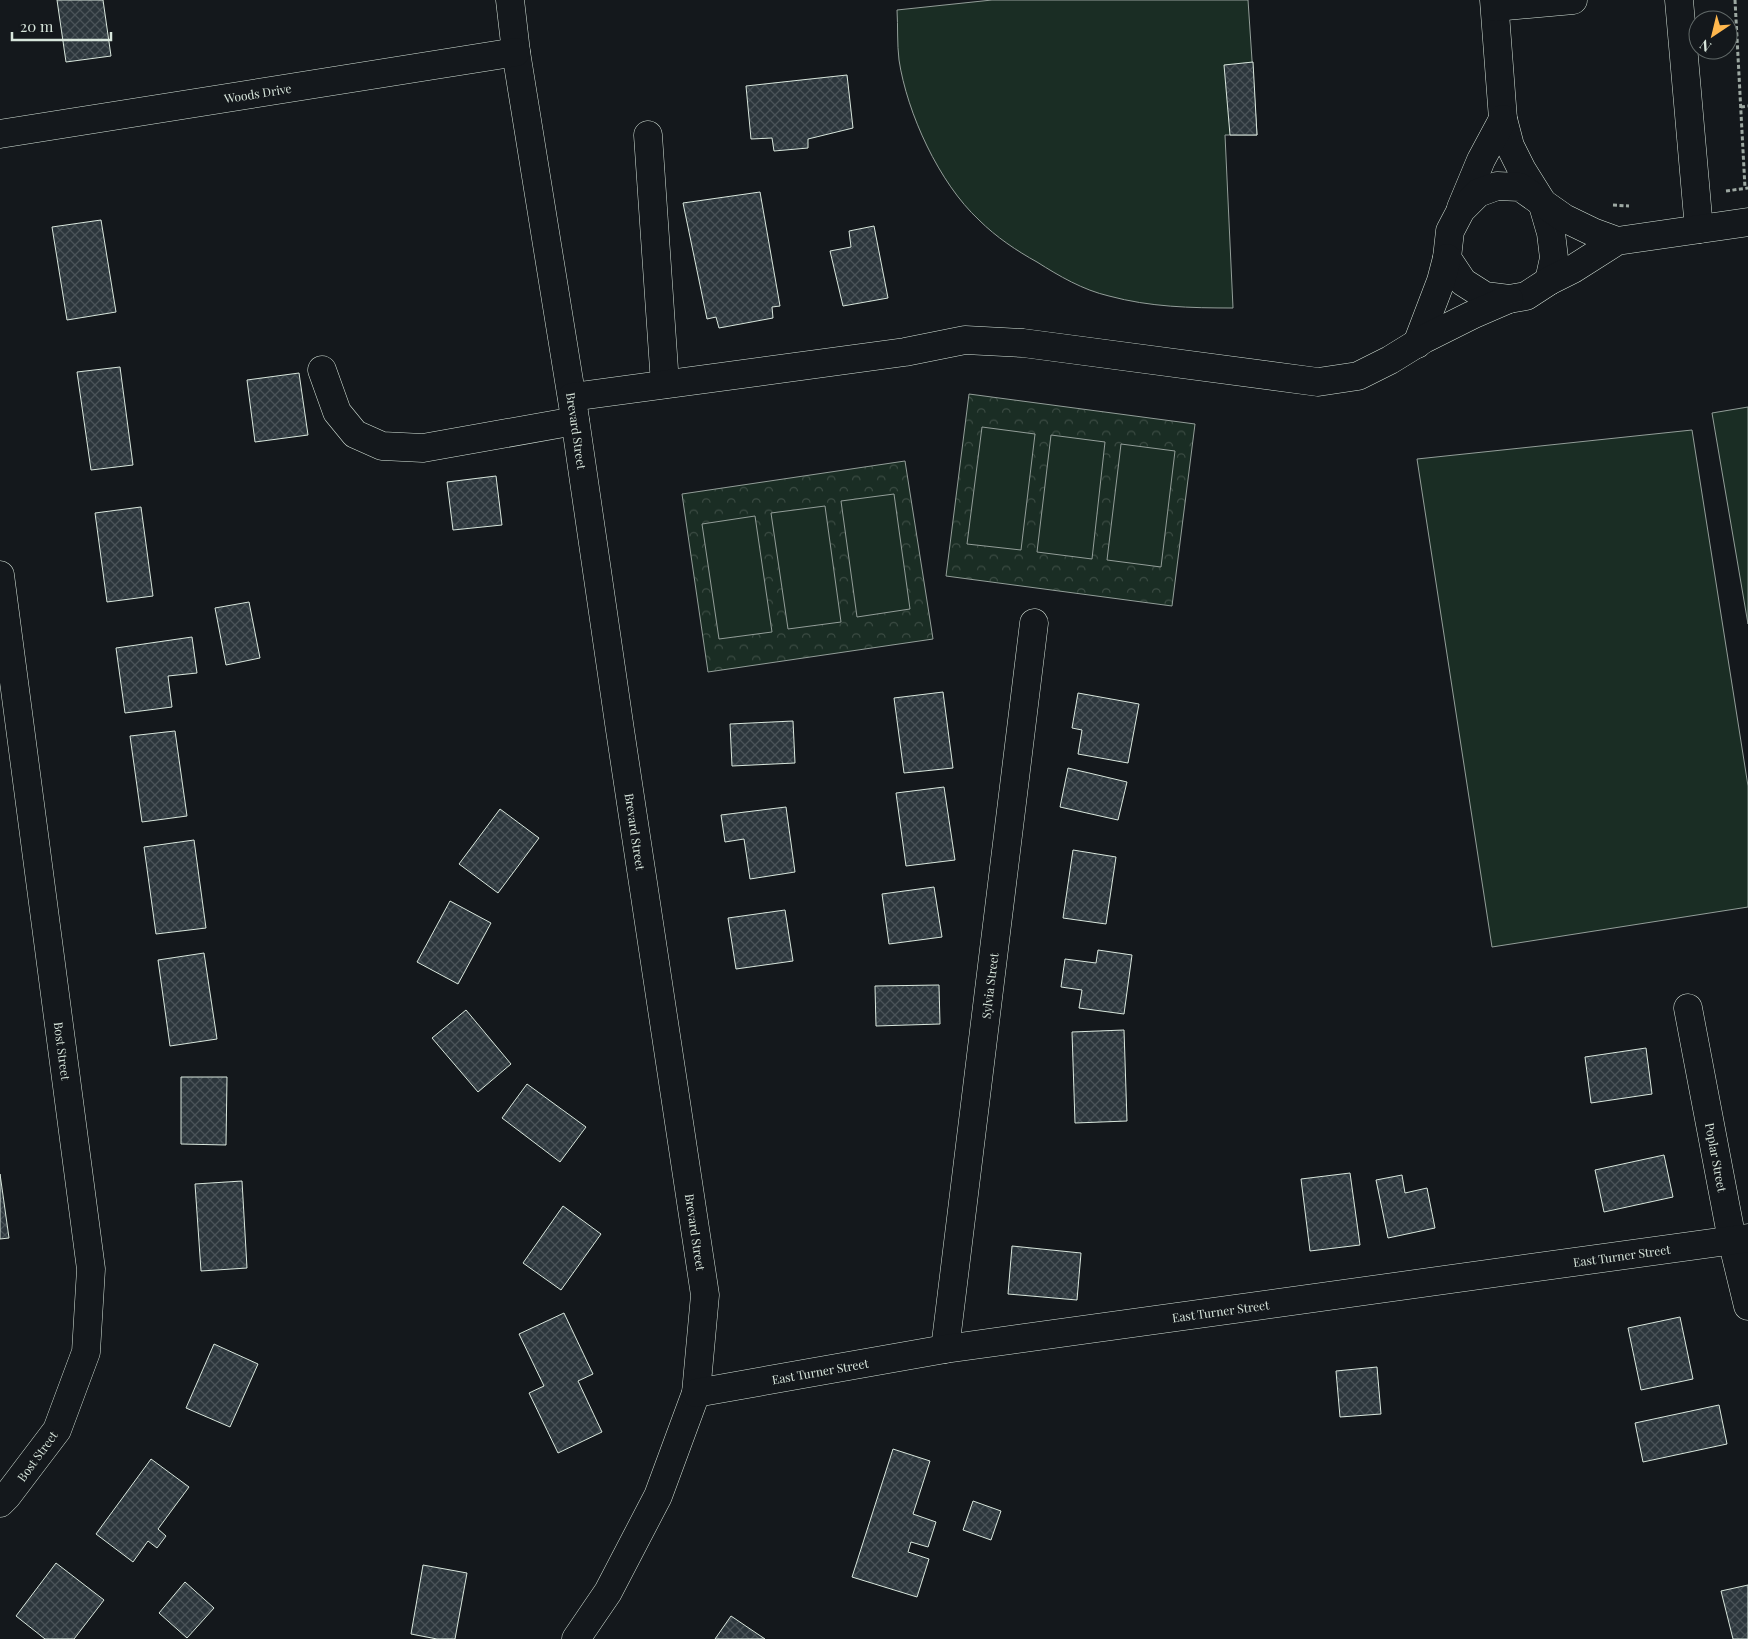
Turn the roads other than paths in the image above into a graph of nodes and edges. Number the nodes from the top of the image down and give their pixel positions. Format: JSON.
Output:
{"nodes":[{"id":1,"x":510,"y":0,"type":"edge"},
{"id":2,"x":1573,"y":0,"type":"edge"},
{"id":3,"x":1679,"y":0,"type":"edge"},
{"id":4,"x":1494,"y":4,"type":"edge"},
{"id":5,"x":516,"y":52,"type":"junction"},
{"id":6,"x":1503,"y":119,"type":"junction"},
{"id":7,"x":0,"y":134,"type":"edge"},
{"id":8,"x":648,"y":135,"type":"dead end"},
{"id":9,"x":1542,"y":202,"type":"junction"},
{"id":10,"x":1461,"y":210,"type":"junction"},
{"id":11,"x":1748,"y":222,"type":"edge"},
{"id":12,"x":1699,"y":229,"type":"junction"},
{"id":13,"x":1617,"y":241,"type":"junction"},
{"id":14,"x":1448,"y":258,"type":"junction"},
{"id":15,"x":1549,"y":281,"type":"junction"},
{"id":16,"x":1509,"y":300,"type":"junction"},
{"id":17,"x":1417,"y":344,"type":"junction"},
{"id":18,"x":322,"y":370,"type":"dead end"},
{"id":19,"x":664,"y":384,"type":"junction"},
{"id":20,"x":574,"y":409,"type":"junction"},
{"id":21,"x":0,"y":575,"type":"edge"},
{"id":22,"x":1034,"y":623,"type":"dead end"},
{"id":23,"x":1688,"y":1008,"type":"dead end"},
{"id":24,"x":1740,"y":1239,"type":"edge"},
{"id":25,"x":1748,"y":1306,"type":"edge"},
{"id":26,"x":946,"y":1349,"type":"junction"},
{"id":27,"x":696,"y":1393,"type":"junction"},
{"id":28,"x":0,"y":1503,"type":"edge"},
{"id":29,"x":576,"y":1639,"type":"edge"}],
"edges":[{"from":1,"to":5,"type":"street","name":"Brevard Street"},
{"from":2,"to":4,"type":"street"},
{"from":3,"to":12,"type":"street"},
{"from":4,"to":6,"type":"street"},
{"from":5,"to":7,"type":"street","name":"Woods Drive"},
{"from":5,"to":20,"type":"street","name":"Brevard Street"},
{"from":6,"to":9,"type":"street"},
{"from":6,"to":10,"type":"street"},
{"from":8,"to":19,"type":"street"},
{"from":9,"to":10,"type":"street"},
{"from":9,"to":13,"type":"street"},
{"from":9,"to":15,"type":"street"},
{"from":10,"to":14,"type":"street"},
{"from":11,"to":12,"type":"street"},
{"from":12,"to":13,"type":"street"},
{"from":13,"to":15,"type":"street"},
{"from":14,"to":16,"type":"street"},
{"from":14,"to":17,"type":"street"},
{"from":15,"to":16,"type":"street"},
{"from":16,"to":17,"type":"street"},
{"from":17,"to":19,"type":"street"},
{"from":18,"to":20,"type":"street"},
{"from":19,"to":20,"type":"street"},
{"from":20,"to":27,"type":"street","name":"Brevard Street"},
{"from":21,"to":28,"type":"street","name":"Bost Street"},
{"from":22,"to":26,"type":"street","name":"Sylvia Street"},
{"from":23,"to":24,"type":"street","name":"Poplar Street"},
{"from":24,"to":25,"type":"street","name":"Poplar Street"},
{"from":24,"to":26,"type":"street","name":"East Turner Street"},
{"from":26,"to":27,"type":"street","name":"East Turner Street"},
{"from":27,"to":29,"type":"street","name":"Brevard Street"}]}
